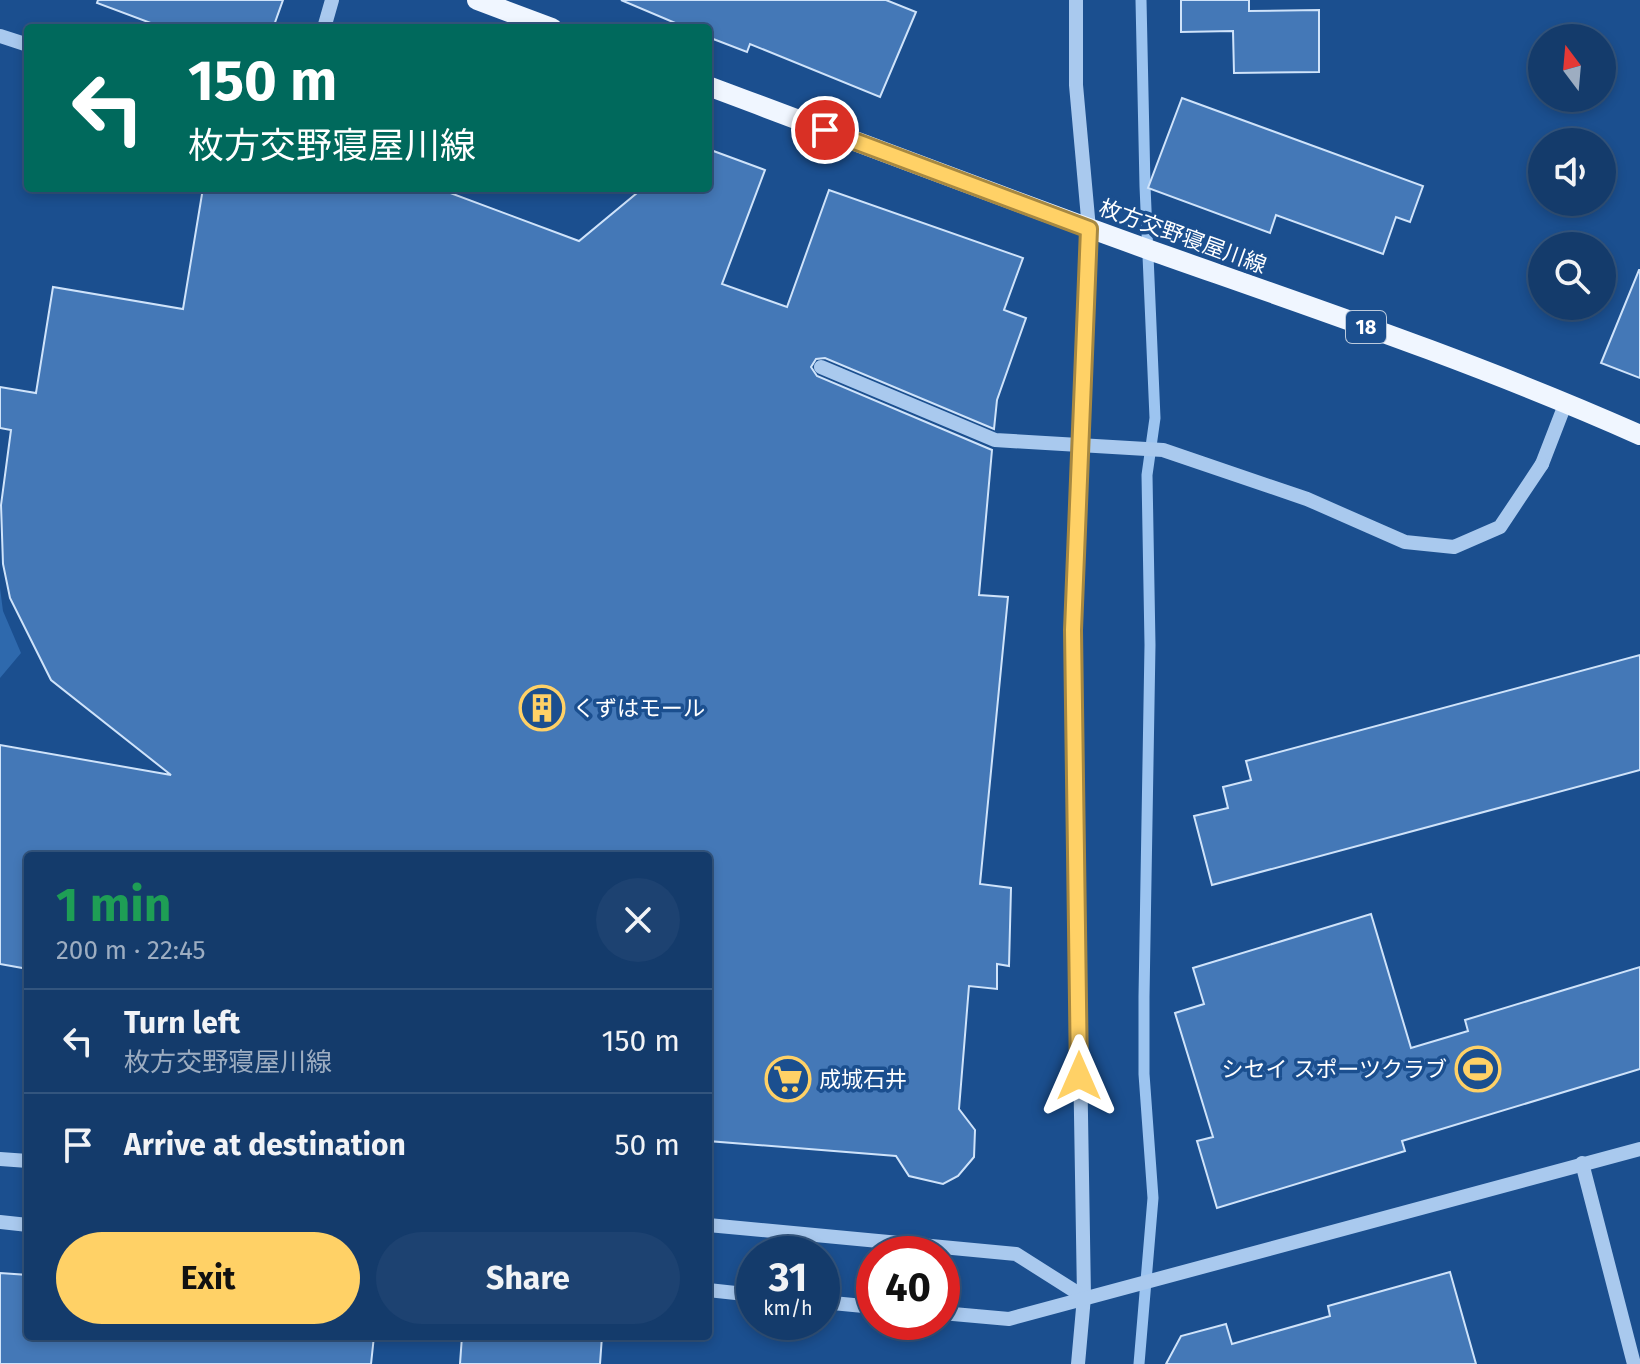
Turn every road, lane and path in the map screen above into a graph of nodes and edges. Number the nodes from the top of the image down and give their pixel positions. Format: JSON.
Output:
{"nodes":[{"id":1,"x":332,"y":0,"type":"edge"},
{"id":2,"x":477,"y":0,"type":"edge"},
{"id":3,"x":1076,"y":0,"type":"edge"},
{"id":4,"x":325,"y":24,"type":"edge"},
{"id":5,"x":541,"y":24,"type":"edge"},
{"id":6,"x":0,"y":36,"type":"edge"},
{"id":7,"x":24,"y":44,"type":"edge"},
{"id":8,"x":712,"y":88,"type":"edge"},
{"id":9,"x":1089,"y":229,"type":"junction"},
{"id":10,"x":821,"y":367,"type":"dead end"},
{"id":11,"x":1566,"y":402,"type":"junction"},
{"id":12,"x":1640,"y":435,"type":"edge"},
{"id":13,"x":1640,"y":1149,"type":"edge"},
{"id":14,"x":0,"y":1159,"type":"edge"},
{"id":15,"x":24,"y":1161,"type":"edge"},
{"id":16,"x":1582,"y":1163,"type":"junction"},
{"id":17,"x":0,"y":1222,"type":"edge"},
{"id":18,"x":24,"y":1225,"type":"edge"},
{"id":19,"x":712,"y":1225,"type":"edge"},
{"id":20,"x":712,"y":1290,"type":"edge"},
{"id":21,"x":736,"y":1293,"type":"edge"},
{"id":22,"x":1084,"y":1297,"type":"junction"},
{"id":23,"x":960,"y":1315,"type":"edge"},
{"id":24,"x":1078,"y":1364,"type":"edge"},
{"id":25,"x":1634,"y":1364,"type":"edge"}],
"edges":[{"from":1,"to":4,"type":"street"},
{"from":2,"to":5,"type":"main road"},
{"from":3,"to":9,"type":"street"},
{"from":6,"to":7,"type":"street"},
{"from":8,"to":9,"type":"main road","name":"枚方交野寝屋川線","number":"18"},
{"from":9,"to":11,"type":"main road","name":"枚方交野寝屋川線","number":"18"},
{"from":9,"to":22,"type":"street"},
{"from":10,"to":11,"type":"street","bridge":true},
{"from":11,"to":12,"type":"main road","name":"枚方交野寝屋川線","number":"18"},
{"from":13,"to":16,"type":"street"},
{"from":14,"to":15,"type":"street"},
{"from":16,"to":22,"type":"street"},
{"from":16,"to":25,"type":"street"},
{"from":17,"to":18,"type":"street"},
{"from":19,"to":22,"type":"street"},
{"from":20,"to":21,"type":"street"},
{"from":22,"to":23,"type":"street"},
{"from":22,"to":24,"type":"street"}]}
